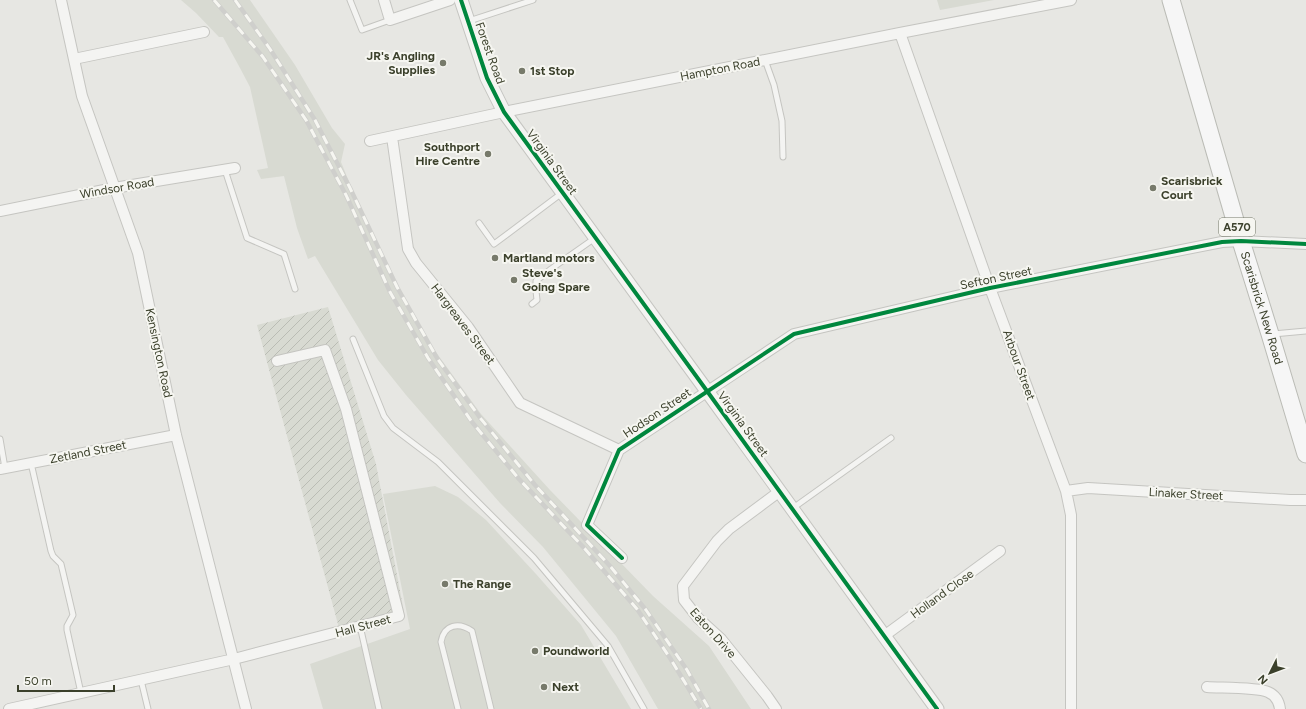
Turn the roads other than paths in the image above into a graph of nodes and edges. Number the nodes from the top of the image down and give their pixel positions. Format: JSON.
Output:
{"nodes":[{"id":1,"x":61,"y":0,"type":"edge"},
{"id":2,"x":350,"y":0,"type":"edge"},
{"id":3,"x":384,"y":0,"type":"edge"},
{"id":4,"x":450,"y":0,"type":"edge"},
{"id":5,"x":461,"y":0,"type":"edge"},
{"id":6,"x":534,"y":0,"type":"edge"},
{"id":7,"x":1071,"y":0,"type":"edge"},
{"id":8,"x":1171,"y":0,"type":"edge"},
{"id":9,"x":390,"y":20,"type":"junction"},
{"id":10,"x":468,"y":21,"type":"junction"},
{"id":11,"x":204,"y":32,"type":"dead end"},
{"id":12,"x":900,"y":33,"type":"junction"},
{"id":13,"x":74,"y":59,"type":"junction"},
{"id":14,"x":765,"y":60,"type":"junction"},
{"id":15,"x":504,"y":112,"type":"junction"},
{"id":16,"x":392,"y":137,"type":"junction"},
{"id":17,"x":370,"y":141,"type":"dead end"},
{"id":18,"x":783,"y":158,"type":"dead end"},
{"id":19,"x":230,"y":169,"type":"joint"},
{"id":20,"x":114,"y":188,"type":"junction"},
{"id":21,"x":563,"y":193,"type":"junction"},
{"id":22,"x":0,"y":212,"type":"edge"},
{"id":23,"x":479,"y":223,"type":"dead end"},
{"id":24,"x":595,"y":238,"type":"junction"},
{"id":25,"x":1241,"y":241,"type":"junction"},
{"id":26,"x":1306,"y":244,"type":"edge"},
{"id":27,"x":990,"y":288,"type":"junction"},
{"id":28,"x":295,"y":289,"type":"dead end"},
{"id":29,"x":532,"y":304,"type":"dead end"},
{"id":30,"x":1306,"y":331,"type":"edge"},
{"id":31,"x":1270,"y":334,"type":"junction"},
{"id":32,"x":353,"y":339,"type":"dead end"},
{"id":33,"x":276,"y":361,"type":"dead end"},
{"id":34,"x":708,"y":391,"type":"junction"},
{"id":35,"x":176,"y":435,"type":"junction"},
{"id":36,"x":891,"y":438,"type":"dead end"},
{"id":37,"x":0,"y":439,"type":"edge"},
{"id":38,"x":619,"y":450,"type":"junction"},
{"id":39,"x":1306,"y":454,"type":"edge"},
{"id":40,"x":31,"y":463,"type":"junction"},
{"id":41,"x":3,"y":468,"type":"edge"},
{"id":42,"x":1066,"y":491,"type":"junction"},
{"id":43,"x":780,"y":492,"type":"junction"},
{"id":44,"x":1306,"y":500,"type":"edge"},
{"id":45,"x":792,"y":509,"type":"junction"},
{"id":46,"x":1000,"y":551,"type":"dead end"},
{"id":47,"x":622,"y":558,"type":"dead end"},
{"id":48,"x":360,"y":626,"type":"junction"},
{"id":49,"x":884,"y":636,"type":"junction"},
{"id":50,"x":234,"y":660,"type":"junction"},
{"id":51,"x":141,"y":680,"type":"junction"},
{"id":52,"x":1207,"y":687,"type":"dead end"},
{"id":53,"x":81,"y":693,"type":"junction"},
{"id":54,"x":10,"y":709,"type":"edge"},
{"id":55,"x":148,"y":709,"type":"edge"},
{"id":56,"x":246,"y":709,"type":"edge"},
{"id":57,"x":379,"y":709,"type":"edge"},
{"id":58,"x":458,"y":709,"type":"edge"},
{"id":59,"x":491,"y":709,"type":"edge"},
{"id":60,"x":644,"y":709,"type":"edge"},
{"id":61,"x":776,"y":709,"type":"edge"},
{"id":62,"x":937,"y":709,"type":"edge"},
{"id":63,"x":1071,"y":709,"type":"edge"},
{"id":64,"x":1280,"y":709,"type":"edge"}],
"edges":[{"from":1,"to":13,"type":"street","name":"Kensington Road"},
{"from":2,"to":9,"type":"lane"},
{"from":3,"to":9,"type":"street"},
{"from":4,"to":9,"type":"street"},
{"from":5,"to":10,"type":"street","name":"Forest Road"},
{"from":6,"to":10,"type":"lane"},
{"from":7,"to":12,"type":"street","name":"Hampton Road"},
{"from":8,"to":25,"type":"highway","name":"Scarisbrick New Road","number":"A570"},
{"from":10,"to":15,"type":"street","name":"Forest Road"},
{"from":11,"to":13,"type":"street"},
{"from":12,"to":14,"type":"street","name":"Hampton Road"},
{"from":12,"to":27,"type":"street","name":"Arbour Street"},
{"from":13,"to":20,"type":"street","name":"Kensington Road"},
{"from":14,"to":15,"type":"street","name":"Hampton Road"},
{"from":14,"to":18,"type":"lane"},
{"from":15,"to":16,"type":"street","name":"Hampton Road"},
{"from":15,"to":21,"type":"street","name":"Virginia Street"},
{"from":16,"to":17,"type":"street","name":"Hampton Road"},
{"from":16,"to":38,"type":"street","name":"Hargreaves Street"},
{"from":19,"to":20,"type":"street","name":"Windsor Road"},
{"from":19,"to":28,"type":"lane"},
{"from":20,"to":22,"type":"street","name":"Windsor Road"},
{"from":20,"to":35,"type":"street","name":"Kensington Road"},
{"from":21,"to":23,"type":"lane"},
{"from":21,"to":24,"type":"street","name":"Virginia Street"},
{"from":24,"to":29,"type":"lane"},
{"from":24,"to":34,"type":"street","name":"Virginia Street"},
{"from":25,"to":26,"type":"street","name":"Sefton Street"},
{"from":25,"to":27,"type":"street","name":"Sefton Street"},
{"from":25,"to":31,"type":"highway","name":"Scarisbrick New Road","number":"A570"},
{"from":27,"to":34,"type":"street","name":"Sefton Street"},
{"from":27,"to":42,"type":"street","name":"Arbour Street"},
{"from":30,"to":31,"type":"lane"},
{"from":31,"to":39,"type":"highway","name":"Scarisbrick New Road","number":"A570"},
{"from":32,"to":60,"type":"lane"},
{"from":33,"to":48,"type":"street","name":"Hall Street"},
{"from":34,"to":38,"type":"street","name":"Hodson Street"},
{"from":34,"to":43,"type":"street","name":"Virginia Street"},
{"from":35,"to":40,"type":"street","name":"Zetland Street"},
{"from":35,"to":50,"type":"street","name":"Kensington Road"},
{"from":36,"to":45,"type":"lane"},
{"from":37,"to":41,"type":"lane"},
{"from":38,"to":47,"type":"street","name":"Hodson Street"},
{"from":40,"to":41,"type":"street","name":"Zetland Street"},
{"from":40,"to":53,"type":"lane"},
{"from":42,"to":44,"type":"street","name":"Linaker Street"},
{"from":42,"to":63,"type":"street","name":"Arbour Street"},
{"from":43,"to":45,"type":"street","name":"Virginia Street"},
{"from":43,"to":61,"type":"street","name":"Eaton Drive"},
{"from":45,"to":49,"type":"street","name":"Virginia Street"},
{"from":46,"to":49,"type":"street","name":"Holland Close"},
{"from":48,"to":50,"type":"street","name":"Hall Street"},
{"from":48,"to":57,"type":"lane"},
{"from":49,"to":62,"type":"street","name":"Virginia Street"},
{"from":50,"to":51,"type":"street","name":"Hall Street"},
{"from":50,"to":56,"type":"street","name":"Kensington Road"},
{"from":51,"to":53,"type":"street","name":"Hall Street"},
{"from":51,"to":55,"type":"lane"},
{"from":52,"to":64,"type":"street"},
{"from":53,"to":54,"type":"street","name":"Hall Street"},
{"from":58,"to":59,"type":"lane"}]}
